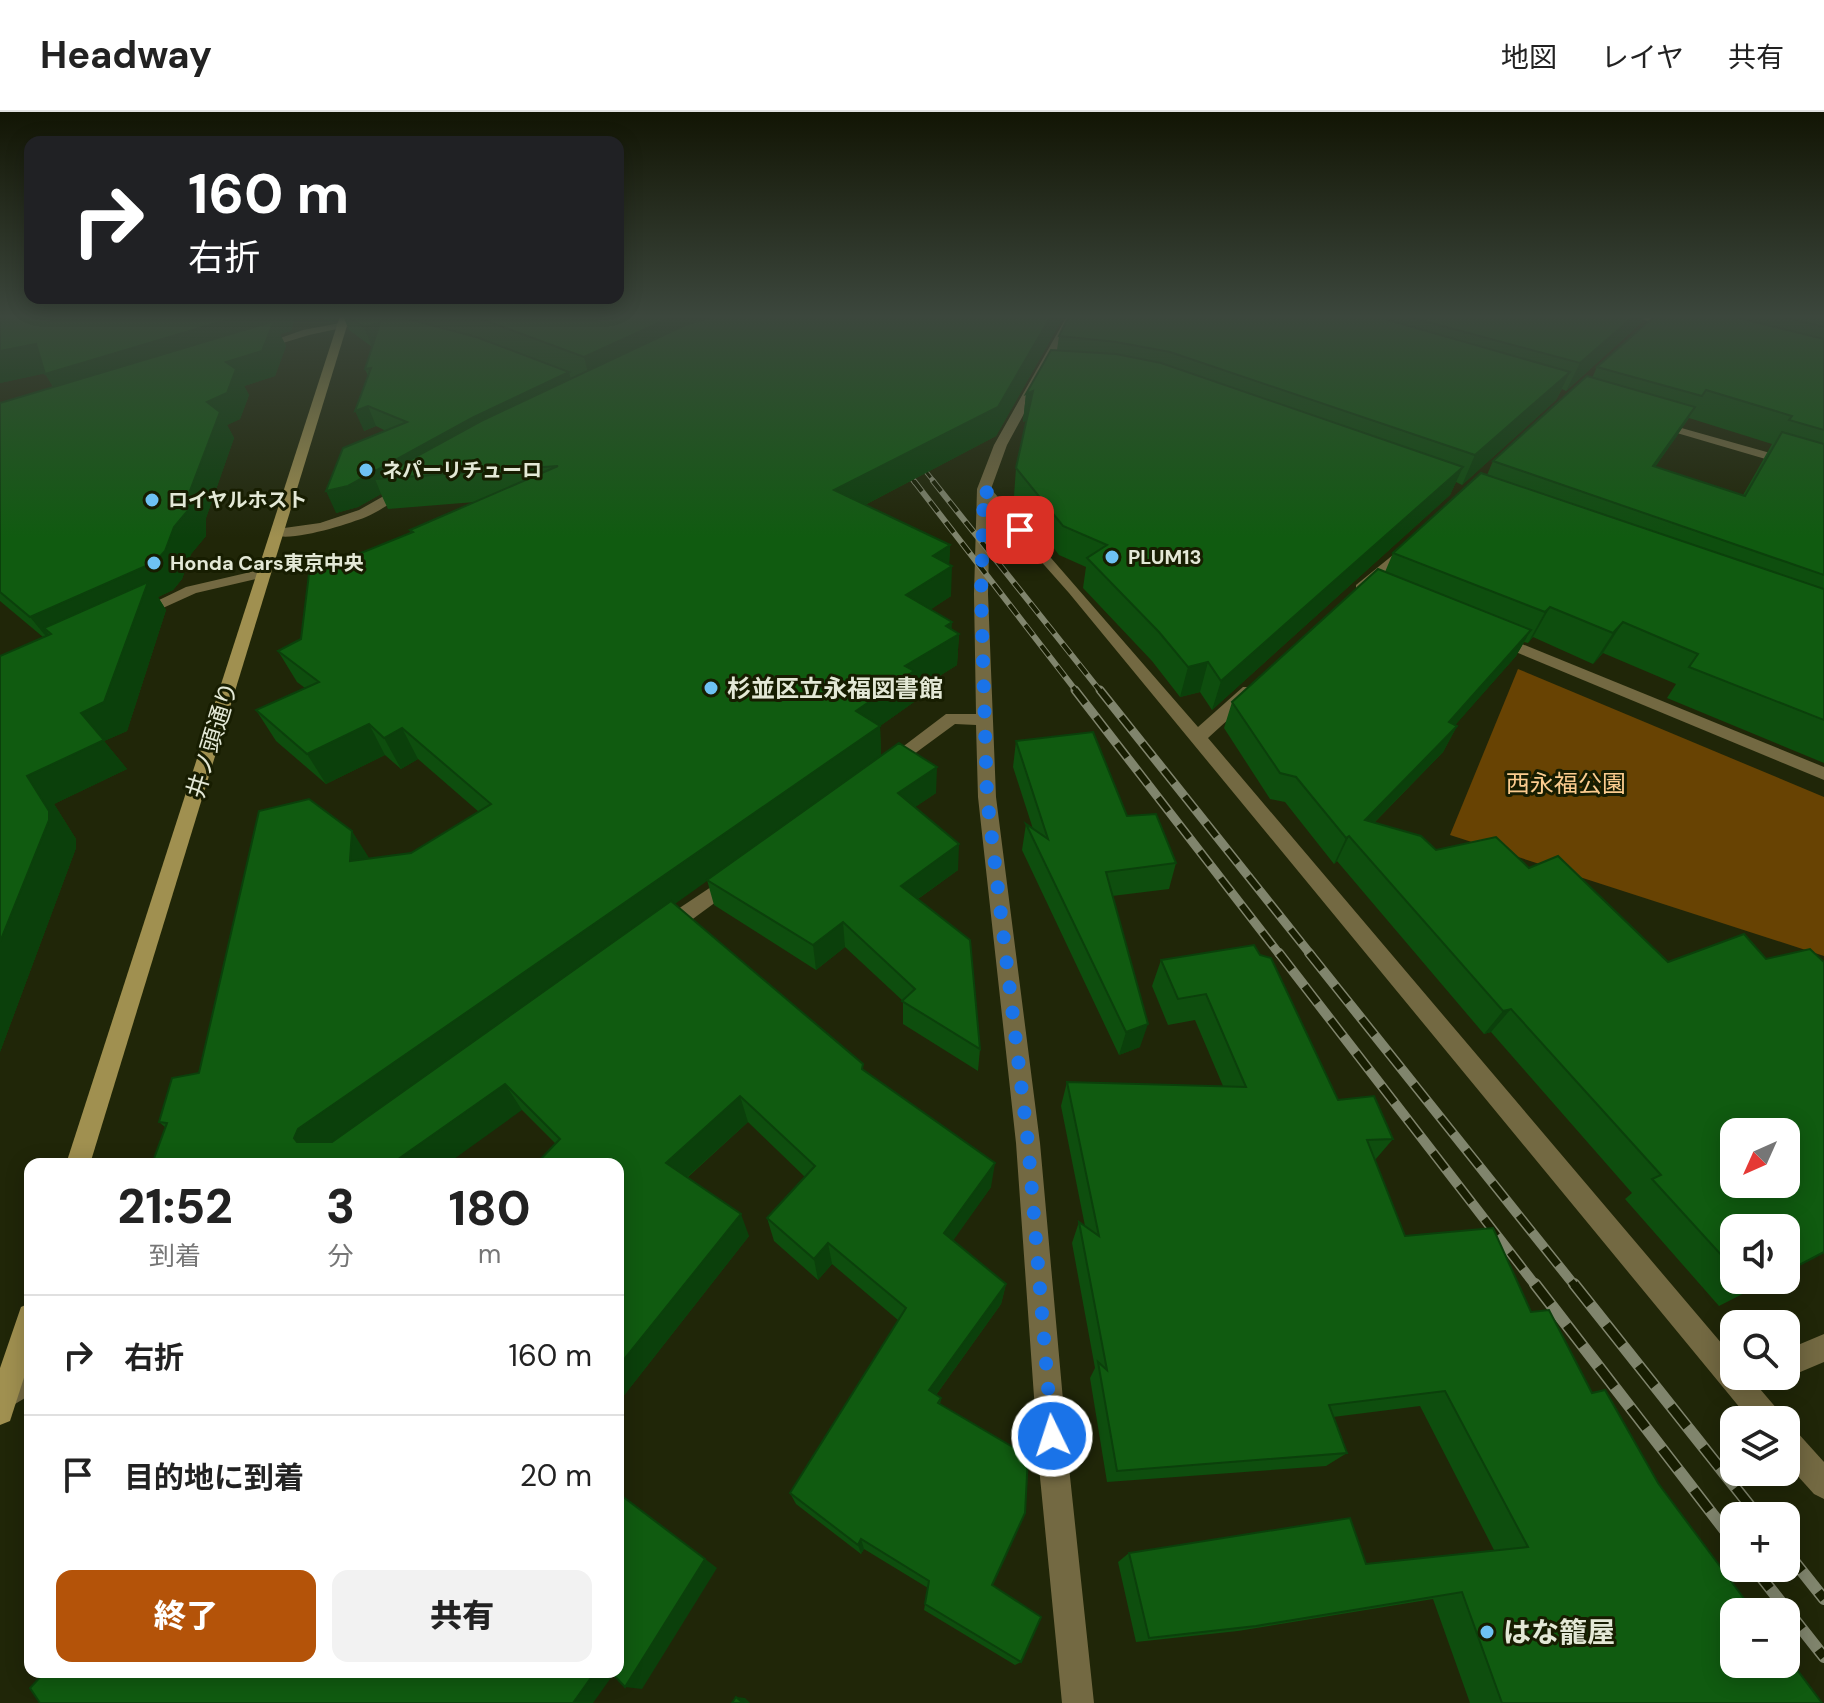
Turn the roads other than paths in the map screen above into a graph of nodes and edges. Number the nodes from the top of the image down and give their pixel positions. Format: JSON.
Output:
{"nodes":[{"id":1,"x":322,"y":390,"type":"edge"},
{"id":2,"x":1037,"y":390,"type":"edge"},
{"id":3,"x":1645,"y":419,"type":"edge"},
{"id":4,"x":1824,"y":472,"type":"edge"},
{"id":5,"x":416,"y":482,"type":"edge"},
{"id":6,"x":984,"y":489,"type":"junction"},
{"id":7,"x":277,"y":533,"type":"junction"},
{"id":8,"x":1421,"y":535,"type":"edge"},
{"id":9,"x":264,"y":573,"type":"junction"},
{"id":10,"x":1389,"y":595,"type":"edge"},
{"id":11,"x":118,"y":623,"type":"edge"},
{"id":12,"x":1476,"y":630,"type":"edge"},
{"id":13,"x":1260,"y":681,"type":"edge"},
{"id":14,"x":986,"y":720,"type":"junction"},
{"id":15,"x":1197,"y":738,"type":"junction"},
{"id":16,"x":1824,"y":774,"type":"edge"},
{"id":17,"x":875,"y":775,"type":"edge"},
{"id":18,"x":747,"y":869,"type":"edge"},
{"id":19,"x":644,"y":943,"type":"edge"},
{"id":20,"x":80,"y":1158,"type":"edge"},
{"id":21,"x":24,"y":1335,"type":"edge"},
{"id":22,"x":1720,"y":1348,"type":"edge"},
{"id":23,"x":1824,"y":1348,"type":"edge"},
{"id":24,"x":1800,"y":1358,"type":"edge"},
{"id":25,"x":24,"y":1384,"type":"edge"},
{"id":26,"x":2,"y":1404,"type":"edge"},
{"id":27,"x":1800,"y":1457,"type":"edge"},
{"id":28,"x":1824,"y":1484,"type":"edge"},
{"id":29,"x":1078,"y":1703,"type":"edge"}],
"edges":[{"from":1,"to":7,"type":"main road","name":"井ノ頭通り"},
{"from":2,"to":6,"type":"street"},
{"from":3,"to":4,"type":"street"},
{"from":5,"to":7,"type":"street"},
{"from":6,"to":14,"type":"street"},
{"from":6,"to":15,"type":"street"},
{"from":7,"to":9,"type":"main road","name":"井ノ頭通り"},
{"from":8,"to":10,"type":"street"},
{"from":9,"to":11,"type":"street"},
{"from":9,"to":20,"type":"main road","name":"井ノ頭通り"},
{"from":12,"to":16,"type":"street"},
{"from":13,"to":15,"type":"street"},
{"from":14,"to":17,"type":"street"},
{"from":14,"to":29,"type":"street"},
{"from":15,"to":22,"type":"street"},
{"from":18,"to":19,"type":"street"},
{"from":21,"to":26,"type":"main road"},
{"from":23,"to":24,"type":"street"},
{"from":25,"to":26,"type":"street"},
{"from":27,"to":28,"type":"street"}]}
